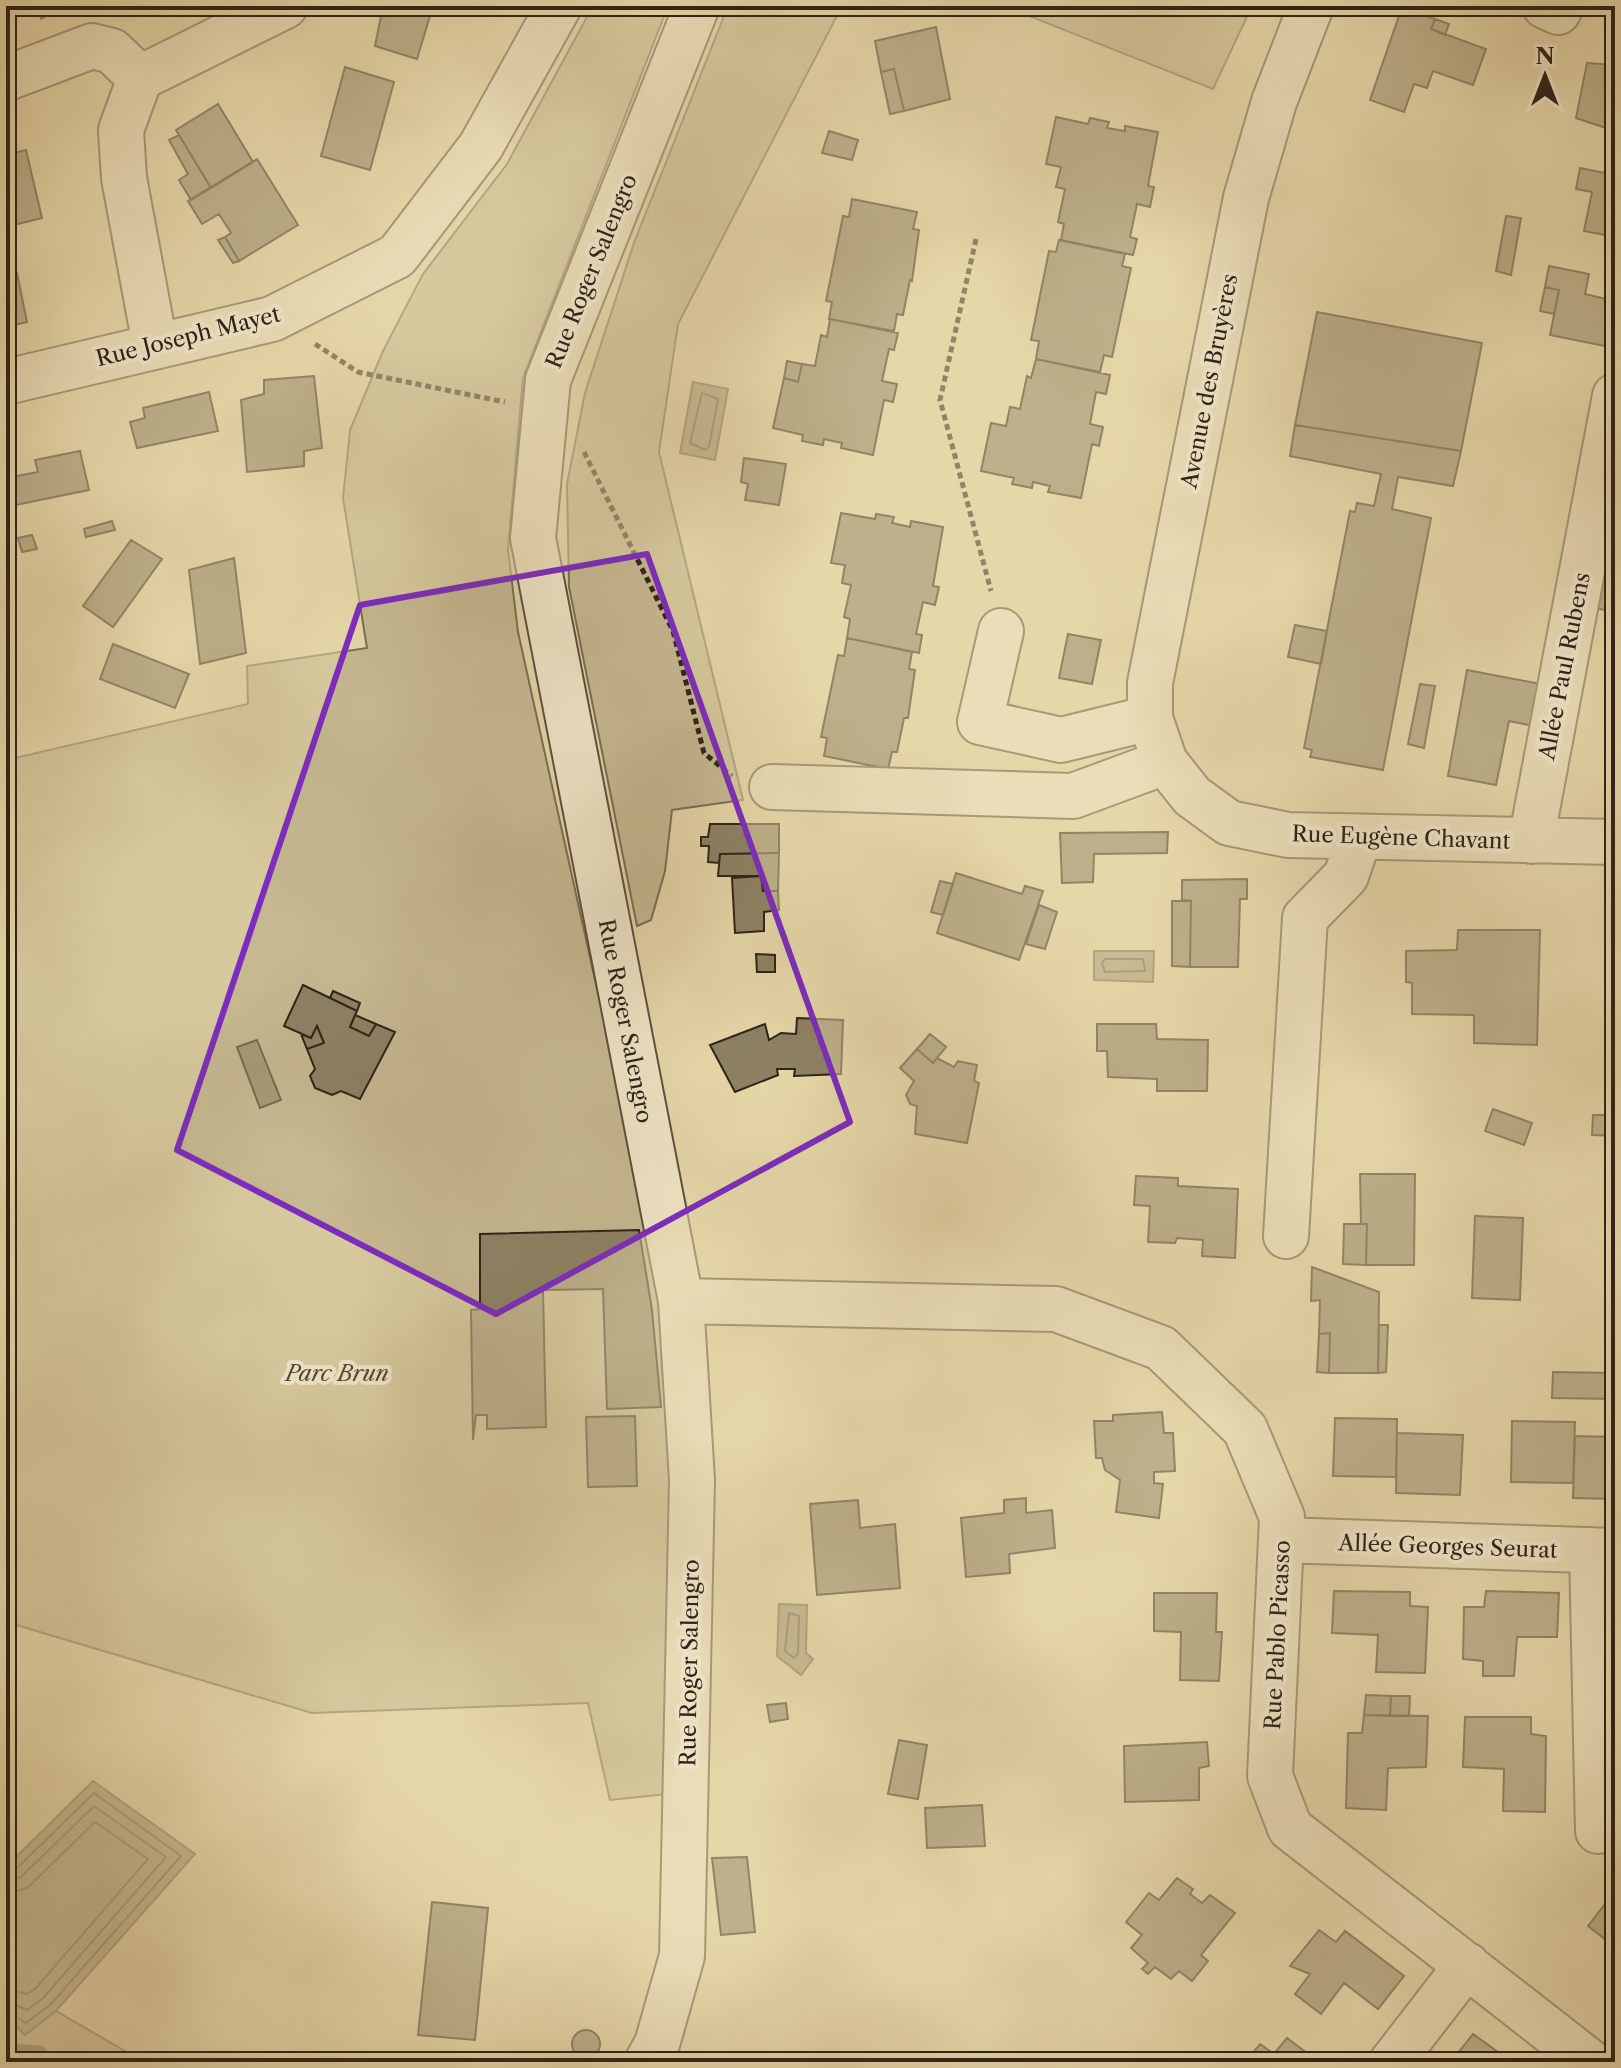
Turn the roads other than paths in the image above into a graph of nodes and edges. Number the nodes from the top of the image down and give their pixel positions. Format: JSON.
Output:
{"nodes":[{"id":1,"x":285,"y":6,"type":"edge"},
{"id":2,"x":559,"y":6,"type":"edge"},
{"id":3,"x":697,"y":6,"type":"edge"},
{"id":4,"x":1311,"y":6,"type":"edge"},
{"id":5,"x":1545,"y":6,"type":"edge"},
{"id":6,"x":1561,"y":6,"type":"edge"},
{"id":7,"x":10,"y":77,"type":"dead end"},
{"id":8,"x":140,"y":78,"type":"junction"},
{"id":9,"x":155,"y":345,"type":"junction"},
{"id":10,"x":6,"y":382,"type":"edge"},
{"id":11,"x":1615,"y":396,"type":"edge"},
{"id":12,"x":1001,"y":631,"type":"road end"},
{"id":13,"x":1150,"y":718,"type":"junction"},
{"id":14,"x":1165,"y":762,"type":"junction"},
{"id":15,"x":756,"y":785,"type":"road end"},
{"id":16,"x":1359,"y":838,"type":"junction"},
{"id":17,"x":1531,"y":841,"type":"junction"},
{"id":18,"x":1615,"y":842,"type":"edge"},
{"id":19,"x":1286,"y":1236,"type":"dead end"},
{"id":20,"x":681,"y":1301,"type":"junction"},
{"id":21,"x":1281,"y":1540,"type":"junction"},
{"id":22,"x":1604,"y":1551,"type":"edge"},
{"id":23,"x":1598,"y":1831,"type":"dead end"},
{"id":24,"x":1467,"y":1965,"type":"junction"},
{"id":25,"x":647,"y":2062,"type":"edge"},
{"id":26,"x":1392,"y":2062,"type":"edge"},
{"id":27,"x":1590,"y":2062,"type":"edge"}],
"edges":[{"from":1,"to":8,"type":"street"},
{"from":2,"to":9,"type":"street","name":"Rue Joseph Mayet"},
{"from":3,"to":20,"type":"street","name":"Rue Roger Salengro"},
{"from":4,"to":13,"type":"street","name":"Avenue des Bruyères"},
{"from":5,"to":6,"type":"street"},
{"from":7,"to":8,"type":"street"},
{"from":8,"to":9,"type":"street"},
{"from":9,"to":10,"type":"street","name":"Rue Joseph Mayet"},
{"from":11,"to":17,"type":"street","name":"Allée Paul Rubens"},
{"from":12,"to":13,"type":"street"},
{"from":13,"to":14,"type":"street","name":"Avenue des Bruyères"},
{"from":14,"to":15,"type":"street"},
{"from":14,"to":16,"type":"street","name":"Rue Eugène Chavant"},
{"from":16,"to":17,"type":"street","name":"Rue Eugène Chavant"},
{"from":16,"to":19,"type":"street"},
{"from":17,"to":18,"type":"street","name":"Rue Eugène Chavant"},
{"from":20,"to":21,"type":"street","name":"Rue Pablo Picasso"},
{"from":20,"to":25,"type":"street","name":"Rue Roger Salengro"},
{"from":21,"to":22,"type":"street","name":"Allée Georges Seurat"},
{"from":21,"to":24,"type":"street","name":"Rue Pablo Picasso"},
{"from":22,"to":23,"type":"street"},
{"from":24,"to":26,"type":"street"},
{"from":24,"to":27,"type":"street","name":"Rue Pablo Picasso"}]}
